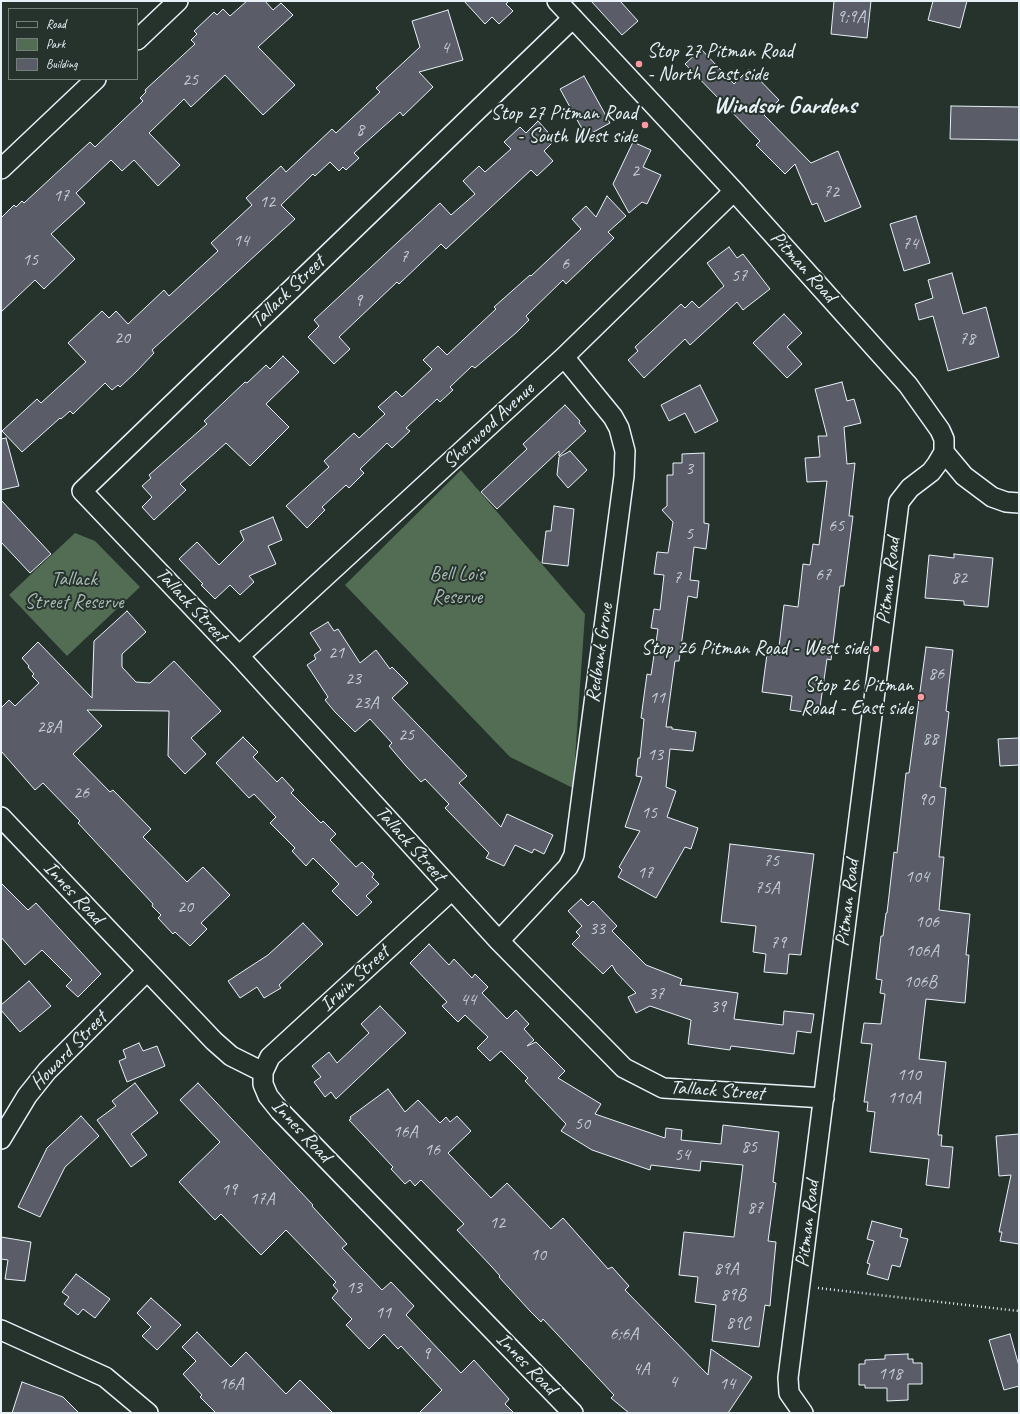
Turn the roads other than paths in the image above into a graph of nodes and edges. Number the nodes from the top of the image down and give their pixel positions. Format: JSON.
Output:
{"nodes":[{"id":1,"x":178,"y":1,"type":"edge"},
{"id":2,"x":557,"y":1,"type":"edge"},
{"id":3,"x":573,"y":18,"type":"junction"},
{"id":4,"x":138,"y":39,"type":"edge"},
{"id":5,"x":95,"y":80,"type":"edge"},
{"id":6,"x":1,"y":169,"type":"edge"},
{"id":7,"x":734,"y":191,"type":"junction"},
{"id":8,"x":564,"y":357,"type":"junction"},
{"id":9,"x":944,"y":452,"type":"junction"},
{"id":10,"x":1019,"y":503,"type":"edge"},
{"id":11,"x":240,"y":656,"type":"junction"},
{"id":12,"x":1,"y":817,"type":"edge"},
{"id":13,"x":452,"y":890,"type":"junction"},
{"id":14,"x":499,"y":941,"type":"junction"},
{"id":15,"x":147,"y":971,"type":"junction"},
{"id":16,"x":263,"y":1072,"type":"junction"},
{"id":17,"x":824,"y":1098,"type":"junction"},
{"id":18,"x":1,"y":1139,"type":"edge"},
{"id":19,"x":1,"y":1330,"type":"edge"},
{"id":20,"x":148,"y":1413,"type":"edge"},
{"id":21,"x":573,"y":1413,"type":"edge"},
{"id":22,"x":802,"y":1413,"type":"edge"}],
"edges":[{"from":1,"to":4,"type":"street"},
{"from":2,"to":3,"type":"street","name":"Pitman Road"},
{"from":3,"to":7,"type":"street","name":"Pitman Road"},
{"from":3,"to":11,"type":"street","name":"Tallack Street"},
{"from":5,"to":6,"type":"street"},
{"from":7,"to":8,"type":"street","name":"Sherwood Avenue"},
{"from":7,"to":9,"type":"street","name":"Pitman Road"},
{"from":8,"to":11,"type":"street","name":"Sherwood Avenue"},
{"from":8,"to":14,"type":"street","name":"Redbank Grove"},
{"from":9,"to":10,"type":"street"},
{"from":9,"to":17,"type":"street","name":"Pitman Road"},
{"from":11,"to":13,"type":"street","name":"Tallack Street"},
{"from":12,"to":15,"type":"street","name":"Innes Road"},
{"from":13,"to":14,"type":"street","name":"Tallack Street"},
{"from":13,"to":16,"type":"street","name":"Irwin Street"},
{"from":14,"to":17,"type":"street","name":"Tallack Street"},
{"from":15,"to":16,"type":"street","name":"Innes Road"},
{"from":15,"to":18,"type":"street","name":"Howard Street"},
{"from":16,"to":21,"type":"street","name":"Innes Road"},
{"from":17,"to":22,"type":"street","name":"Pitman Road"},
{"from":19,"to":20,"type":"street"}]}
